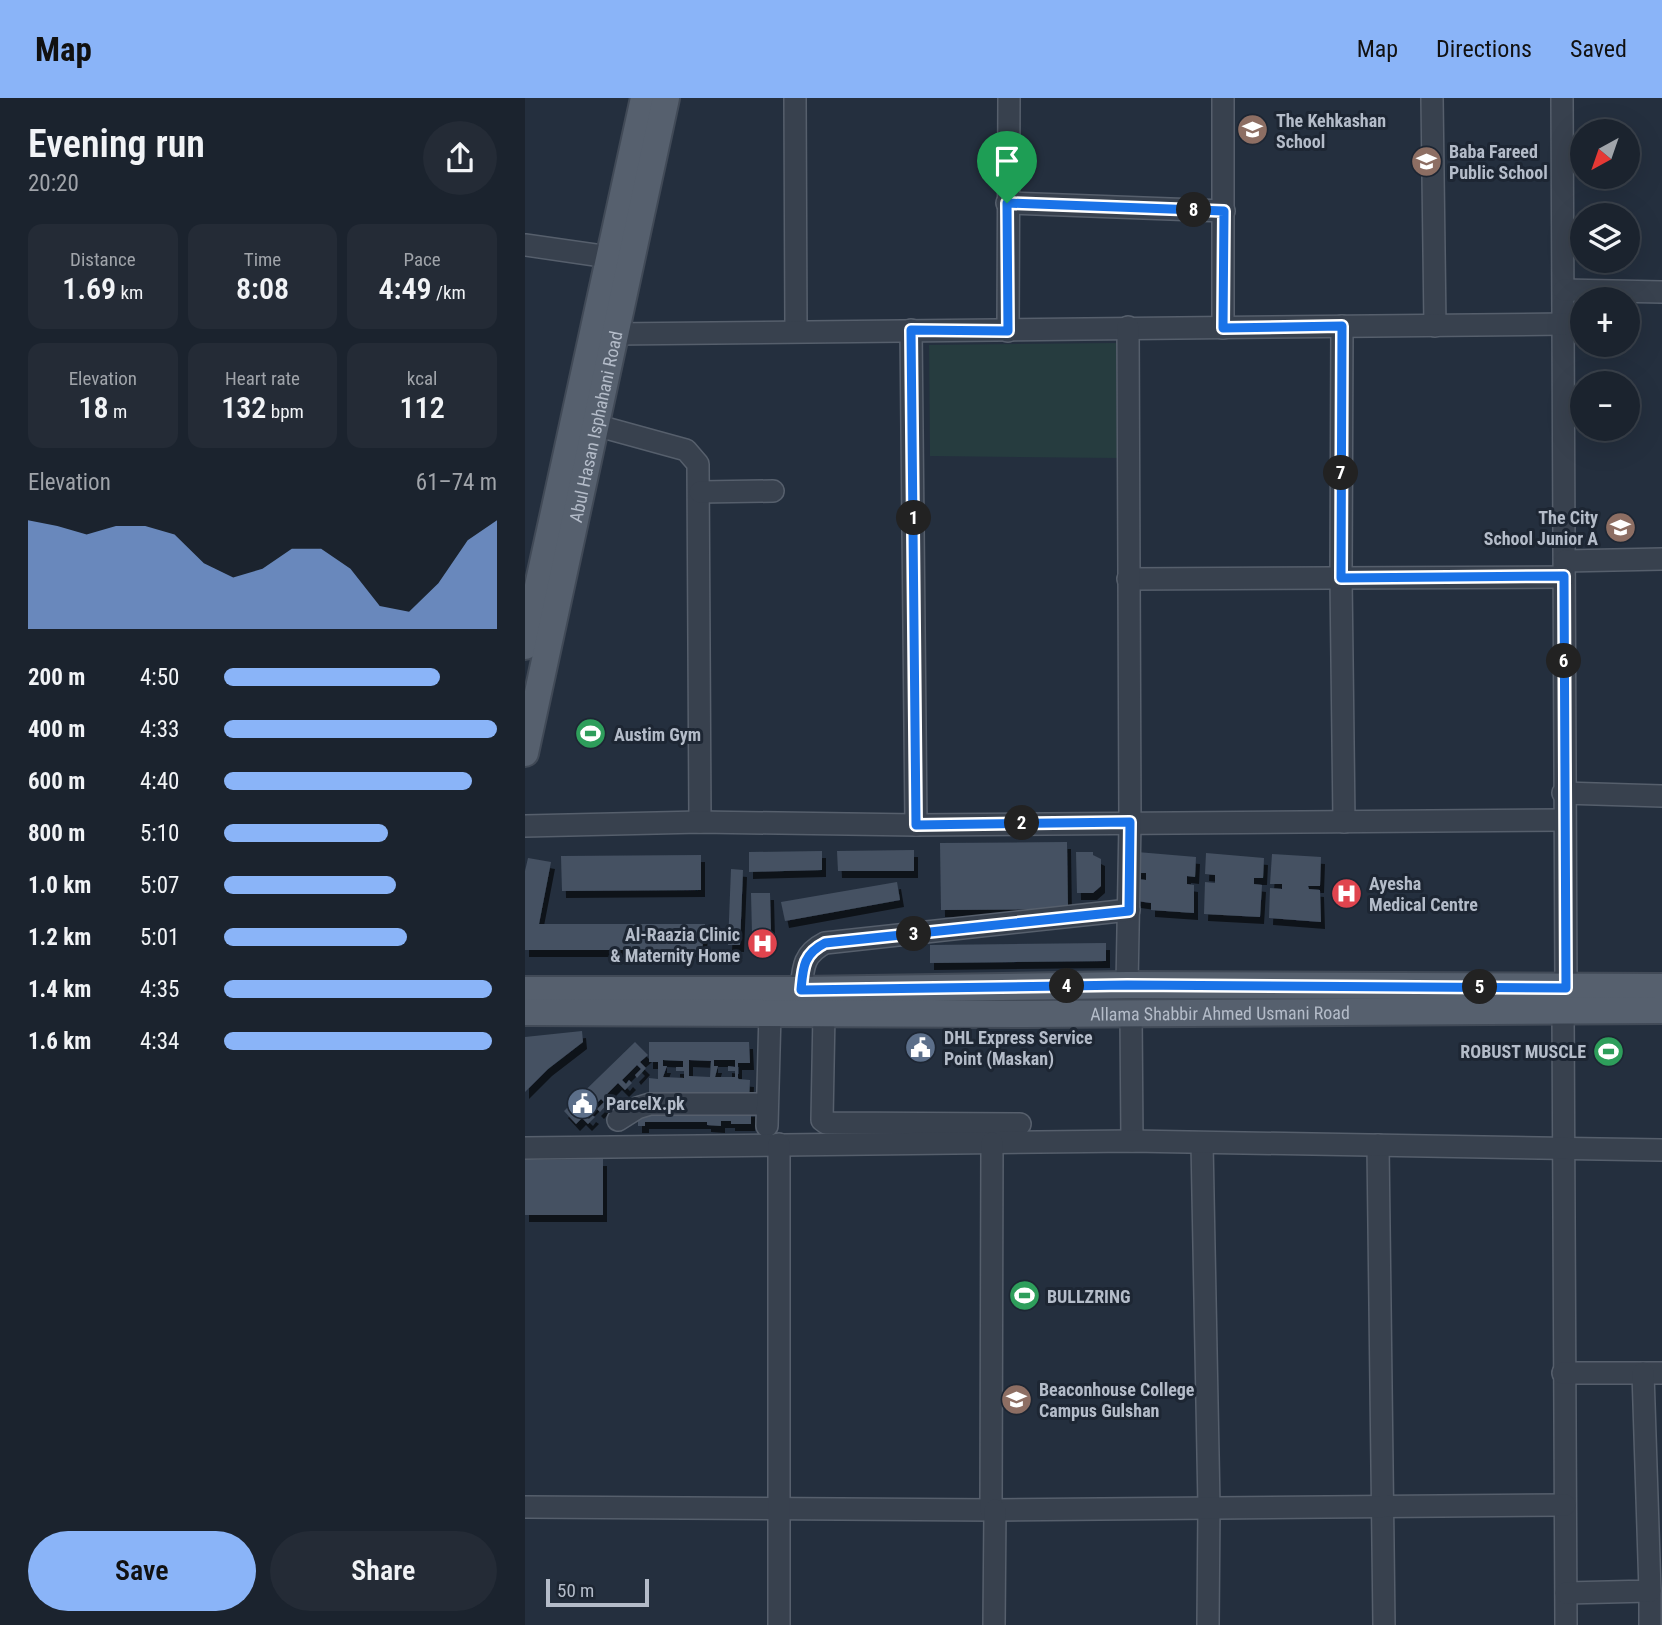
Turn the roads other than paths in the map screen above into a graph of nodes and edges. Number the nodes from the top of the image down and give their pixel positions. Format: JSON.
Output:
{"nodes":[{"id":1,"x":644,"y":98,"type":"edge"},
{"id":2,"x":666,"y":98,"type":"edge"},
{"id":3,"x":795,"y":98,"type":"edge"},
{"id":4,"x":1009,"y":98,"type":"edge"},
{"id":5,"x":1223,"y":98,"type":"edge"},
{"id":6,"x":1433,"y":98,"type":"edge"},
{"id":7,"x":1562,"y":98,"type":"edge"},
{"id":8,"x":1007,"y":203,"type":"junction"},
{"id":9,"x":1224,"y":211,"type":"junction"},
{"id":10,"x":525,"y":244,"type":"edge"},
{"id":11,"x":609,"y":257,"type":"junction"},
{"id":12,"x":1565,"y":290,"type":"junction"},
{"id":13,"x":1662,"y":292,"type":"edge"},
{"id":14,"x":1564,"y":324,"type":"junction"},
{"id":15,"x":1342,"y":326,"type":"junction"},
{"id":16,"x":1128,"y":327,"type":"junction"},
{"id":17,"x":1435,"y":327,"type":"junction"},
{"id":18,"x":1223,"y":328,"type":"junction"},
{"id":19,"x":911,"y":330,"type":"junction"},
{"id":20,"x":796,"y":331,"type":"junction"},
{"id":21,"x":1008,"y":331,"type":"junction"},
{"id":22,"x":613,"y":334,"type":"junction"},
{"id":23,"x":595,"y":425,"type":"junction"},
{"id":24,"x":773,"y":491,"type":"dead end"},
{"id":25,"x":700,"y":492,"type":"junction"},
{"id":26,"x":1662,"y":559,"type":"edge"},
{"id":27,"x":1565,"y":569,"type":"junction"},
{"id":28,"x":1341,"y":578,"type":"junction"},
{"id":29,"x":1128,"y":579,"type":"junction"},
{"id":30,"x":525,"y":646,"type":"edge"},
{"id":31,"x":525,"y":753,"type":"edge"},
{"id":32,"x":1563,"y":793,"type":"junction"},
{"id":33,"x":1662,"y":796,"type":"edge"},
{"id":34,"x":1564,"y":820,"type":"junction"},
{"id":35,"x":700,"y":822,"type":"junction"},
{"id":36,"x":1130,"y":822,"type":"junction"},
{"id":37,"x":1344,"y":822,"type":"junction"},
{"id":38,"x":916,"y":825,"type":"junction"},
{"id":39,"x":525,"y":826,"type":"edge"},
{"id":40,"x":1129,"y":911,"type":"junction"},
{"id":41,"x":1127,"y":985,"type":"junction"},
{"id":42,"x":1662,"y":987,"type":"edge"},
{"id":43,"x":525,"y":990,"type":"edge"},
{"id":44,"x":801,"y":990,"type":"junction"},
{"id":45,"x":1564,"y":998,"type":"junction"},
{"id":46,"x":1662,"y":1010,"type":"edge"},
{"id":47,"x":525,"y":1012,"type":"edge"},
{"id":48,"x":770,"y":1013,"type":"junction"},
{"id":49,"x":824,"y":1013,"type":"junction"},
{"id":50,"x":1131,"y":1014,"type":"junction"},
{"id":51,"x":618,"y":1121,"type":"dead end"},
{"id":52,"x":1020,"y":1125,"type":"dead end"},
{"id":53,"x":1132,"y":1141,"type":"junction"},
{"id":54,"x":992,"y":1143,"type":"junction"},
{"id":55,"x":1202,"y":1143,"type":"junction"},
{"id":56,"x":779,"y":1144,"type":"junction"},
{"id":57,"x":1378,"y":1145,"type":"junction"},
{"id":58,"x":1563,"y":1147,"type":"junction"},
{"id":59,"x":525,"y":1148,"type":"edge"},
{"id":60,"x":1662,"y":1150,"type":"edge"},
{"id":61,"x":1563,"y":1373,"type":"junction"},
{"id":62,"x":1653,"y":1373,"type":"edge"},
{"id":63,"x":1565,"y":1505,"type":"junction"},
{"id":64,"x":1209,"y":1506,"type":"junction"},
{"id":65,"x":1384,"y":1506,"type":"junction"},
{"id":66,"x":525,"y":1507,"type":"edge"},
{"id":67,"x":778,"y":1508,"type":"junction"},
{"id":68,"x":993,"y":1510,"type":"junction"},
{"id":69,"x":1650,"y":1591,"type":"junction"},
{"id":70,"x":1566,"y":1593,"type":"junction"},
{"id":71,"x":779,"y":1625,"type":"edge"},
{"id":72,"x":994,"y":1625,"type":"edge"},
{"id":73,"x":1208,"y":1625,"type":"edge"},
{"id":74,"x":1384,"y":1625,"type":"edge"},
{"id":75,"x":1566,"y":1625,"type":"edge"},
{"id":76,"x":1650,"y":1625,"type":"edge"}],
"edges":[{"from":1,"to":11,"type":"main road","name":"Abul Hasan Isphahani Road"},
{"from":2,"to":22,"type":"main road","name":"Abul Hasan Isphahani Road"},
{"from":3,"to":20,"type":"street"},
{"from":4,"to":8,"type":"street"},
{"from":5,"to":9,"type":"street"},
{"from":6,"to":17,"type":"street"},
{"from":7,"to":12,"type":"street"},
{"from":8,"to":9,"type":"street"},
{"from":8,"to":21,"type":"street"},
{"from":9,"to":18,"type":"street"},
{"from":10,"to":11,"type":"street"},
{"from":11,"to":30,"type":"main road","name":"Abul Hasan Isphahani Road"},
{"from":12,"to":13,"type":"street"},
{"from":12,"to":14,"type":"street"},
{"from":14,"to":17,"type":"street"},
{"from":14,"to":27,"type":"street"},
{"from":15,"to":17,"type":"street"},
{"from":15,"to":18,"type":"street"},
{"from":15,"to":28,"type":"street"},
{"from":16,"to":18,"type":"street"},
{"from":16,"to":21,"type":"street"},
{"from":16,"to":29,"type":"street"},
{"from":19,"to":20,"type":"street"},
{"from":19,"to":21,"type":"street"},
{"from":19,"to":38,"type":"street"},
{"from":20,"to":22,"type":"street"},
{"from":22,"to":23,"type":"main road","name":"Abul Hasan Isphahani Road"},
{"from":23,"to":25,"type":"street"},
{"from":23,"to":31,"type":"main road","name":"Abul Hasan Isphahani Road"},
{"from":24,"to":25,"type":"street"},
{"from":25,"to":35,"type":"street"},
{"from":26,"to":27,"type":"street"},
{"from":27,"to":28,"type":"street"},
{"from":27,"to":32,"type":"street"},
{"from":28,"to":29,"type":"street"},
{"from":28,"to":37,"type":"street"},
{"from":29,"to":36,"type":"street"},
{"from":32,"to":33,"type":"street"},
{"from":32,"to":34,"type":"street"},
{"from":34,"to":37,"type":"street"},
{"from":34,"to":45,"type":"street"},
{"from":35,"to":38,"type":"street"},
{"from":35,"to":39,"type":"street"},
{"from":36,"to":37,"type":"street"},
{"from":36,"to":38,"type":"street"},
{"from":36,"to":40,"type":"street"},
{"from":40,"to":41,"type":"street"},
{"from":40,"to":44,"type":"street"},
{"from":41,"to":44,"type":"main road","name":"Allama Shabbir Ahmed Usmani Road"},
{"from":41,"to":45,"type":"main road","name":"Allama Shabbir Ahmed Usmani Road"},
{"from":42,"to":45,"type":"main road","name":"Allama Shabbir Ahmed Usmani Road"},
{"from":43,"to":44,"type":"main road","name":"Allama Shabbir Ahmed Usmani Road"},
{"from":45,"to":46,"type":"main road","name":"Allama Shabbir Ahmed Usmani Road"},
{"from":45,"to":50,"type":"main road","name":"Allama Shabbir Ahmed Usmani Road"},
{"from":45,"to":58,"type":"street"},
{"from":47,"to":48,"type":"main road","name":"Allama Shabbir Ahmed Usmani Road"},
{"from":48,"to":49,"type":"main road","name":"Allama Shabbir Ahmed Usmani Road"},
{"from":48,"to":51,"type":"street"},
{"from":49,"to":50,"type":"main road","name":"Allama Shabbir Ahmed Usmani Road"},
{"from":49,"to":52,"type":"street"},
{"from":50,"to":53,"type":"street"},
{"from":53,"to":54,"type":"street"},
{"from":53,"to":55,"type":"street"},
{"from":54,"to":56,"type":"street"},
{"from":54,"to":68,"type":"street"},
{"from":55,"to":57,"type":"street"},
{"from":55,"to":64,"type":"street"},
{"from":56,"to":59,"type":"street"},
{"from":56,"to":67,"type":"street"},
{"from":57,"to":58,"type":"street"},
{"from":57,"to":65,"type":"street"},
{"from":58,"to":60,"type":"street"},
{"from":58,"to":61,"type":"street"},
{"from":61,"to":62,"type":"street"},
{"from":61,"to":63,"type":"street"},
{"from":62,"to":69,"type":"street"},
{"from":63,"to":65,"type":"street"},
{"from":63,"to":70,"type":"street"},
{"from":64,"to":65,"type":"street"},
{"from":64,"to":68,"type":"street"},
{"from":64,"to":73,"type":"street"},
{"from":65,"to":74,"type":"street"},
{"from":66,"to":67,"type":"street"},
{"from":67,"to":68,"type":"street"},
{"from":67,"to":71,"type":"street"},
{"from":68,"to":72,"type":"street"},
{"from":69,"to":70,"type":"street"},
{"from":69,"to":76,"type":"street"},
{"from":70,"to":75,"type":"street"}]}
